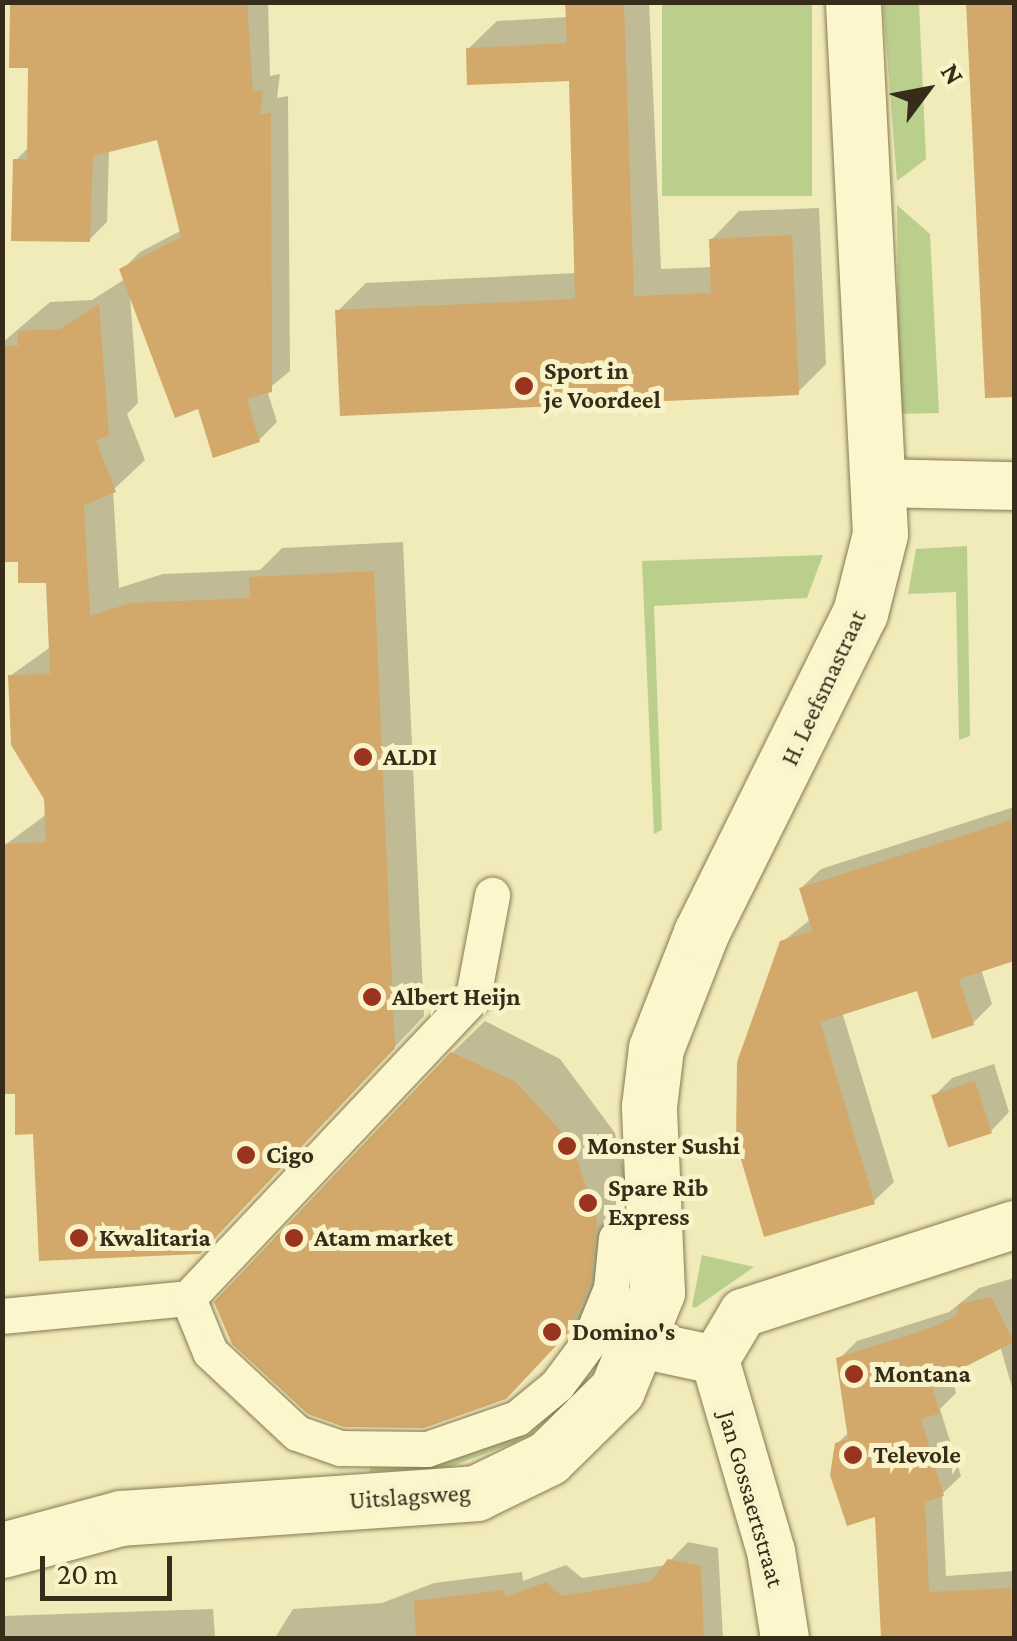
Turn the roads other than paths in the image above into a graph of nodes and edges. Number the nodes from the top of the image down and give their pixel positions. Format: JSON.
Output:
{"nodes":[{"id":1,"x":853,"y":2,"type":"edge"},
{"id":2,"x":878,"y":483,"type":"junction"},
{"id":3,"x":1014,"y":486,"type":"edge"},
{"id":4,"x":492,"y":895,"type":"dead end"},
{"id":5,"x":1014,"y":1225,"type":"edge"},
{"id":6,"x":616,"y":1238,"type":"dead end"},
{"id":7,"x":188,"y":1298,"type":"junction"},
{"id":8,"x":2,"y":1316,"type":"edge"},
{"id":9,"x":169,"y":1329,"type":"dead end"},
{"id":10,"x":641,"y":1344,"type":"junction"},
{"id":11,"x":715,"y":1360,"type":"junction"},
{"id":12,"x":2,"y":1550,"type":"edge"},
{"id":13,"x":785,"y":1638,"type":"edge"}],
"edges":[{"from":1,"to":2,"type":"street","name":"H. Leefsmastraat"},
{"from":2,"to":3,"type":"street"},
{"from":2,"to":10,"type":"street","name":"H. Leefsmastraat"},
{"from":4,"to":7,"type":"street"},
{"from":5,"to":11,"type":"street"},
{"from":6,"to":7,"type":"street"},
{"from":7,"to":8,"type":"street"},
{"from":7,"to":9,"type":"street"},
{"from":10,"to":11,"type":"street"},
{"from":10,"to":12,"type":"street","name":"Uitslagsweg"},
{"from":11,"to":13,"type":"street","name":"Jan Gossaertstraat"}]}
